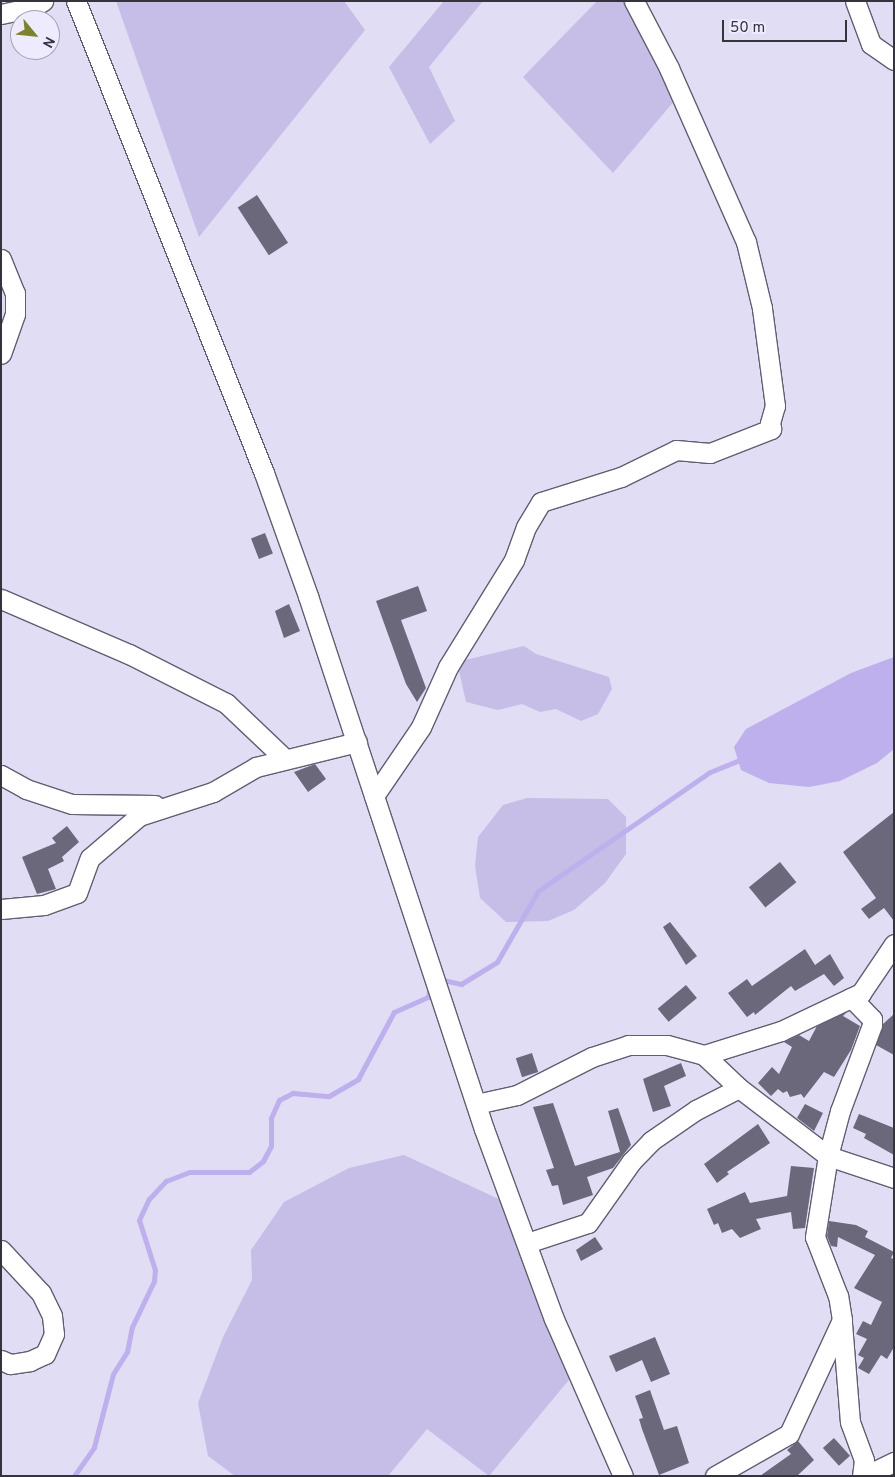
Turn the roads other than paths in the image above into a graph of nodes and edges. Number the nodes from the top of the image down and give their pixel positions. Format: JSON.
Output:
{"nodes":[{"id":1,"x":43,"y":1,"type":"edge"},
{"id":2,"x":76,"y":1,"type":"edge"},
{"id":3,"x":634,"y":1,"type":"edge"},
{"id":4,"x":855,"y":1,"type":"edge"},
{"id":5,"x":1,"y":14,"type":"edge"},
{"id":6,"x":894,"y":60,"type":"edge"},
{"id":7,"x":1,"y":259,"type":"edge"},
{"id":8,"x":1,"y":354,"type":"edge"},
{"id":9,"x":1,"y":599,"type":"edge"},
{"id":10,"x":357,"y":742,"type":"junction"},
{"id":11,"x":284,"y":758,"type":"junction"},
{"id":12,"x":1,"y":775,"type":"edge"},
{"id":13,"x":374,"y":796,"type":"junction"},
{"id":14,"x":168,"y":805,"type":"junction"},
{"id":15,"x":1,"y":909,"type":"edge"},
{"id":16,"x":894,"y":944,"type":"edge"},
{"id":17,"x":851,"y":997,"type":"junction"},
{"id":18,"x":704,"y":1056,"type":"junction"},
{"id":19,"x":739,"y":1088,"type":"junction"},
{"id":20,"x":476,"y":1104,"type":"junction"},
{"id":21,"x":828,"y":1156,"type":"junction"},
{"id":22,"x":894,"y":1178,"type":"edge"},
{"id":23,"x":527,"y":1243,"type":"junction"},
{"id":24,"x":1,"y":1250,"type":"edge"},
{"id":25,"x":842,"y":1320,"type":"junction"},
{"id":26,"x":1,"y":1360,"type":"edge"},
{"id":27,"x":894,"y":1462,"type":"edge"},
{"id":28,"x":866,"y":1475,"type":"edge"},
{"id":29,"x":623,"y":1476,"type":"edge"},
{"id":30,"x":715,"y":1476,"type":"edge"}],
"edges":[{"from":1,"to":5,"type":"street"},
{"from":2,"to":10,"type":"street"},
{"from":3,"to":13,"type":"street"},
{"from":4,"to":6,"type":"street"},
{"from":7,"to":8,"type":"street"},
{"from":9,"to":11,"type":"street"},
{"from":10,"to":11,"type":"street"},
{"from":10,"to":13,"type":"street"},
{"from":11,"to":14,"type":"street"},
{"from":12,"to":14,"type":"street"},
{"from":13,"to":20,"type":"street"},
{"from":14,"to":15,"type":"street"},
{"from":16,"to":17,"type":"street"},
{"from":17,"to":18,"type":"street"},
{"from":17,"to":21,"type":"street"},
{"from":18,"to":19,"type":"street"},
{"from":18,"to":20,"type":"street"},
{"from":19,"to":21,"type":"street"},
{"from":19,"to":23,"type":"street"},
{"from":20,"to":23,"type":"street"},
{"from":21,"to":22,"type":"street"},
{"from":21,"to":25,"type":"street"},
{"from":23,"to":29,"type":"street"},
{"from":24,"to":26,"type":"street"},
{"from":25,"to":28,"type":"street"},
{"from":25,"to":30,"type":"street"},
{"from":27,"to":28,"type":"street"}]}
